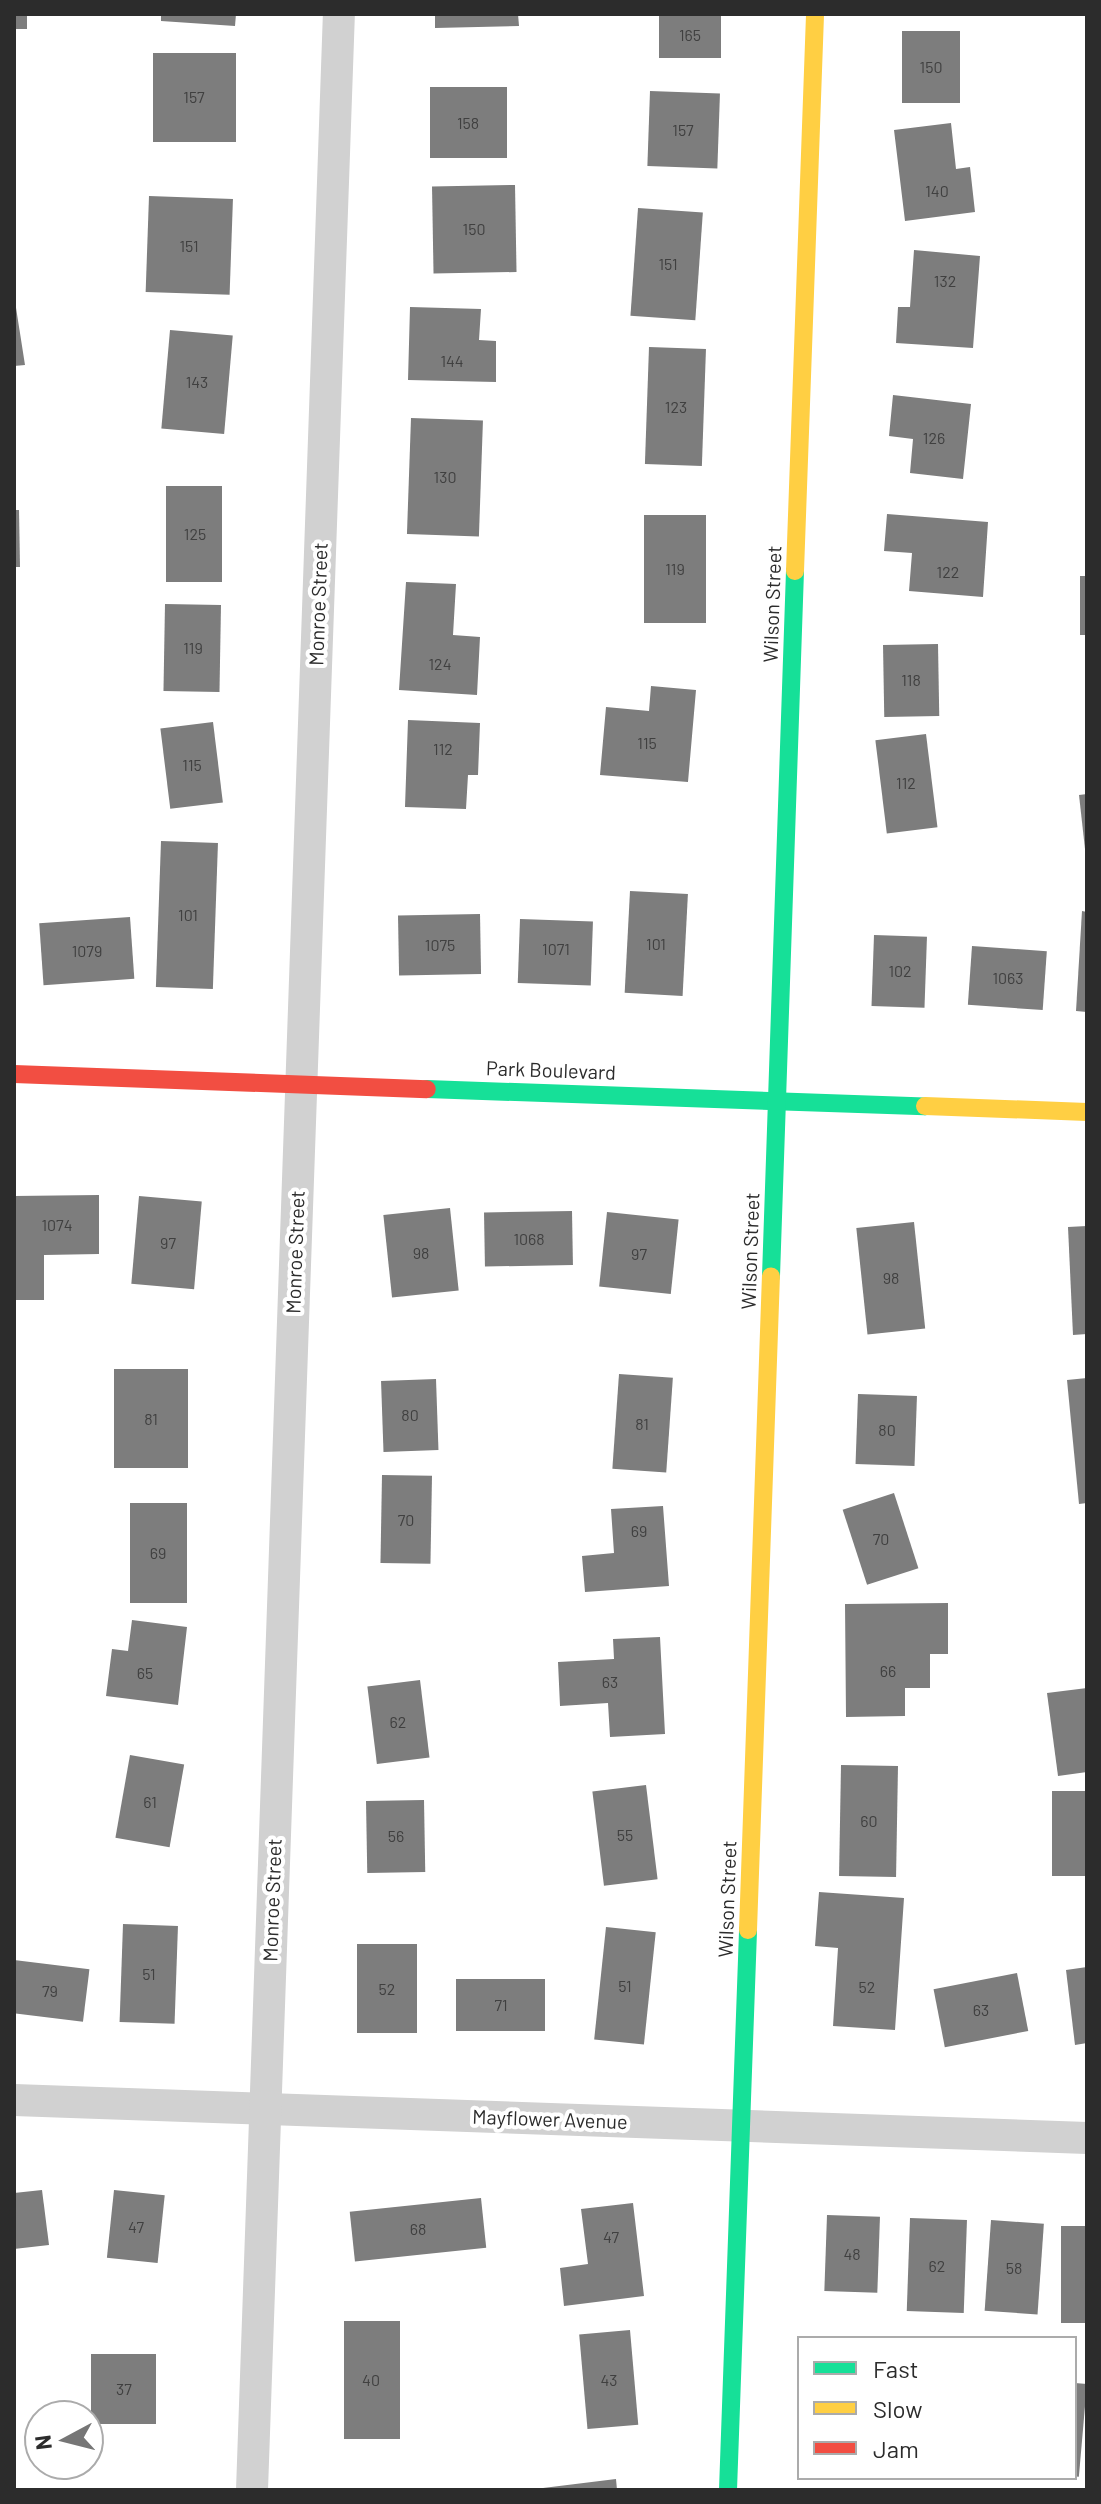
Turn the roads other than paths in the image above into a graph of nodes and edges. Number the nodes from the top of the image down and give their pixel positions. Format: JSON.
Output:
{"nodes":[{"id":1,"x":339,"y":14,"type":"edge"},
{"id":2,"x":815,"y":14,"type":"edge"},
{"id":3,"x":14,"y":1074,"type":"edge"},
{"id":4,"x":301,"y":1083,"type":"junction"},
{"id":5,"x":777,"y":1100,"type":"junction"},
{"id":6,"x":1087,"y":1112,"type":"edge"},
{"id":7,"x":14,"y":2100,"type":"edge"},
{"id":8,"x":265,"y":2109,"type":"junction"},
{"id":9,"x":741,"y":2126,"type":"junction"},
{"id":10,"x":1087,"y":2138,"type":"edge"},
{"id":11,"x":252,"y":2490,"type":"edge"},
{"id":12,"x":728,"y":2490,"type":"edge"}],
"edges":[{"from":1,"to":4,"type":"street","name":"Monroe Street"},
{"from":2,"to":5,"type":"street","name":"Wilson Street"},
{"from":3,"to":4,"type":"street","name":"Park Boulevard"},
{"from":4,"to":5,"type":"street","name":"Park Boulevard"},
{"from":4,"to":8,"type":"street","name":"Monroe Street"},
{"from":5,"to":6,"type":"street","name":"Park Boulevard"},
{"from":5,"to":9,"type":"street","name":"Wilson Street"},
{"from":7,"to":8,"type":"street","name":"Mayflower Avenue"},
{"from":8,"to":9,"type":"street","name":"Mayflower Avenue"},
{"from":8,"to":11,"type":"street","name":"Monroe Street"},
{"from":9,"to":10,"type":"street","name":"Mayflower Avenue"},
{"from":9,"to":12,"type":"street","name":"Wilson Street"}]}
